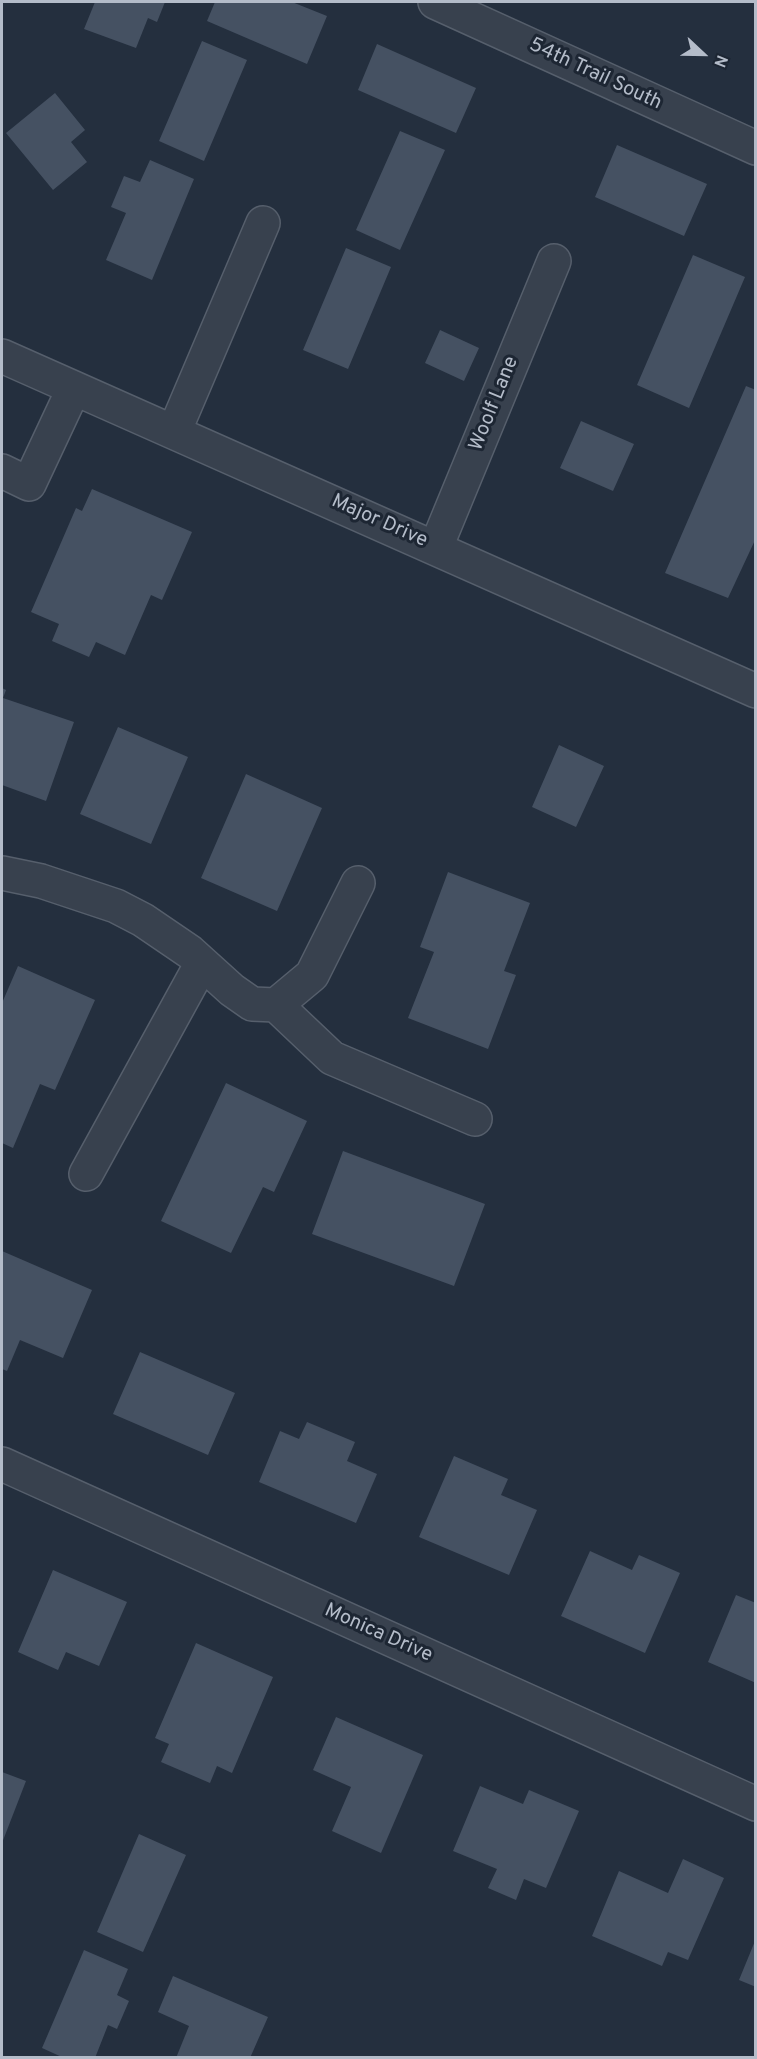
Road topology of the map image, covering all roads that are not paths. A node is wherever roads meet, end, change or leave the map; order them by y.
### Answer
1 (435, 2) edge
2 (756, 148) edge
3 (263, 223) dead end
4 (554, 261) dead end
5 (2, 356) edge
6 (74, 388) junction
7 (174, 432) junction
8 (2, 471) edge
9 (436, 547) junction
10 (754, 687) edge
11 (2, 873) edge
12 (358, 884) dead end
13 (202, 963) junction
14 (276, 1005) junction
15 (475, 1119) dead end
16 (86, 1174) dead end
17 (2, 1464) edge
18 (756, 1803) edge

1 - 2 street, 54th Trail South
3 - 7 street
4 - 9 street, Woolf Lane
5 - 6 street, Major Drive
6 - 7 street, Major Drive
6 - 8 street
7 - 9 street, Major Drive
9 - 10 street, Major Drive
11 - 13 street
12 - 14 street
13 - 14 street
13 - 16 street
14 - 15 street
17 - 18 street, Monica Drive

